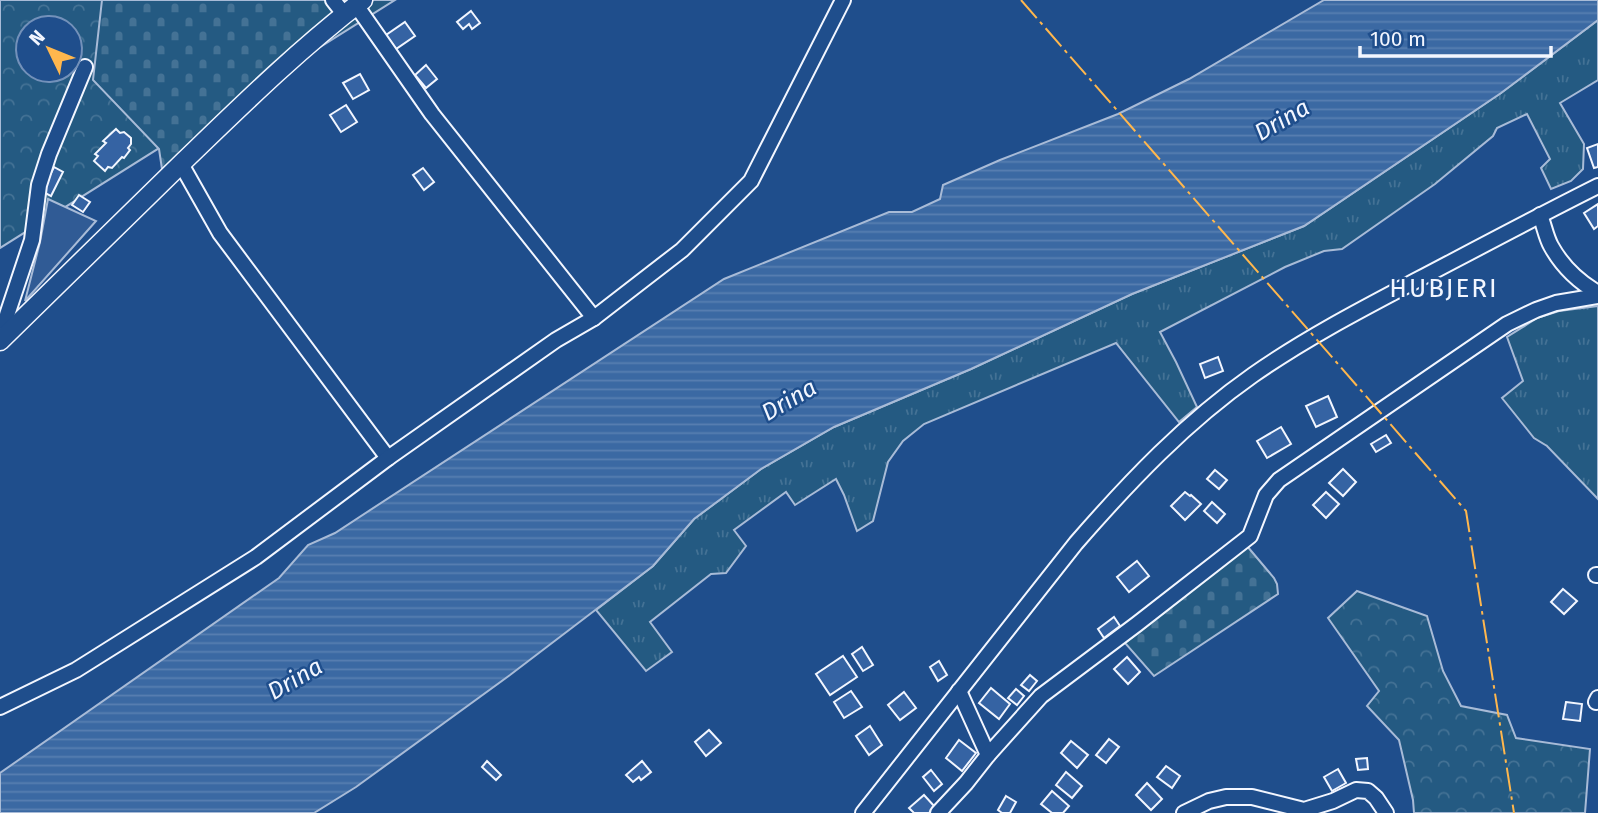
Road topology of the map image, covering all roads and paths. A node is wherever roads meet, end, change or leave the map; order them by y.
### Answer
1 (843, 0) edge
2 (349, 5) edge
3 (85, 67) dead end
4 (181, 164) junction
5 (1598, 186) edge
6 (1540, 215) junction
7 (1598, 295) edge
8 (594, 318) junction
9 (5, 336) edge
10 (388, 458) junction
11 (959, 691) junction
12 (0, 707) edge
13 (988, 755) junction
14 (863, 813) edge
15 (938, 813) edge
16 (1184, 813) edge
17 (1386, 813) edge

1 - 8 street
2 - 4 main road
2 - 8 street
3 - 9 street
4 - 9 main road
4 - 10 street
5 - 6 street
6 - 7 street
6 - 11 street
7 - 13 street
8 - 10 street
10 - 12 street
11 - 13 street
11 - 14 street
13 - 15 street
16 - 17 street

